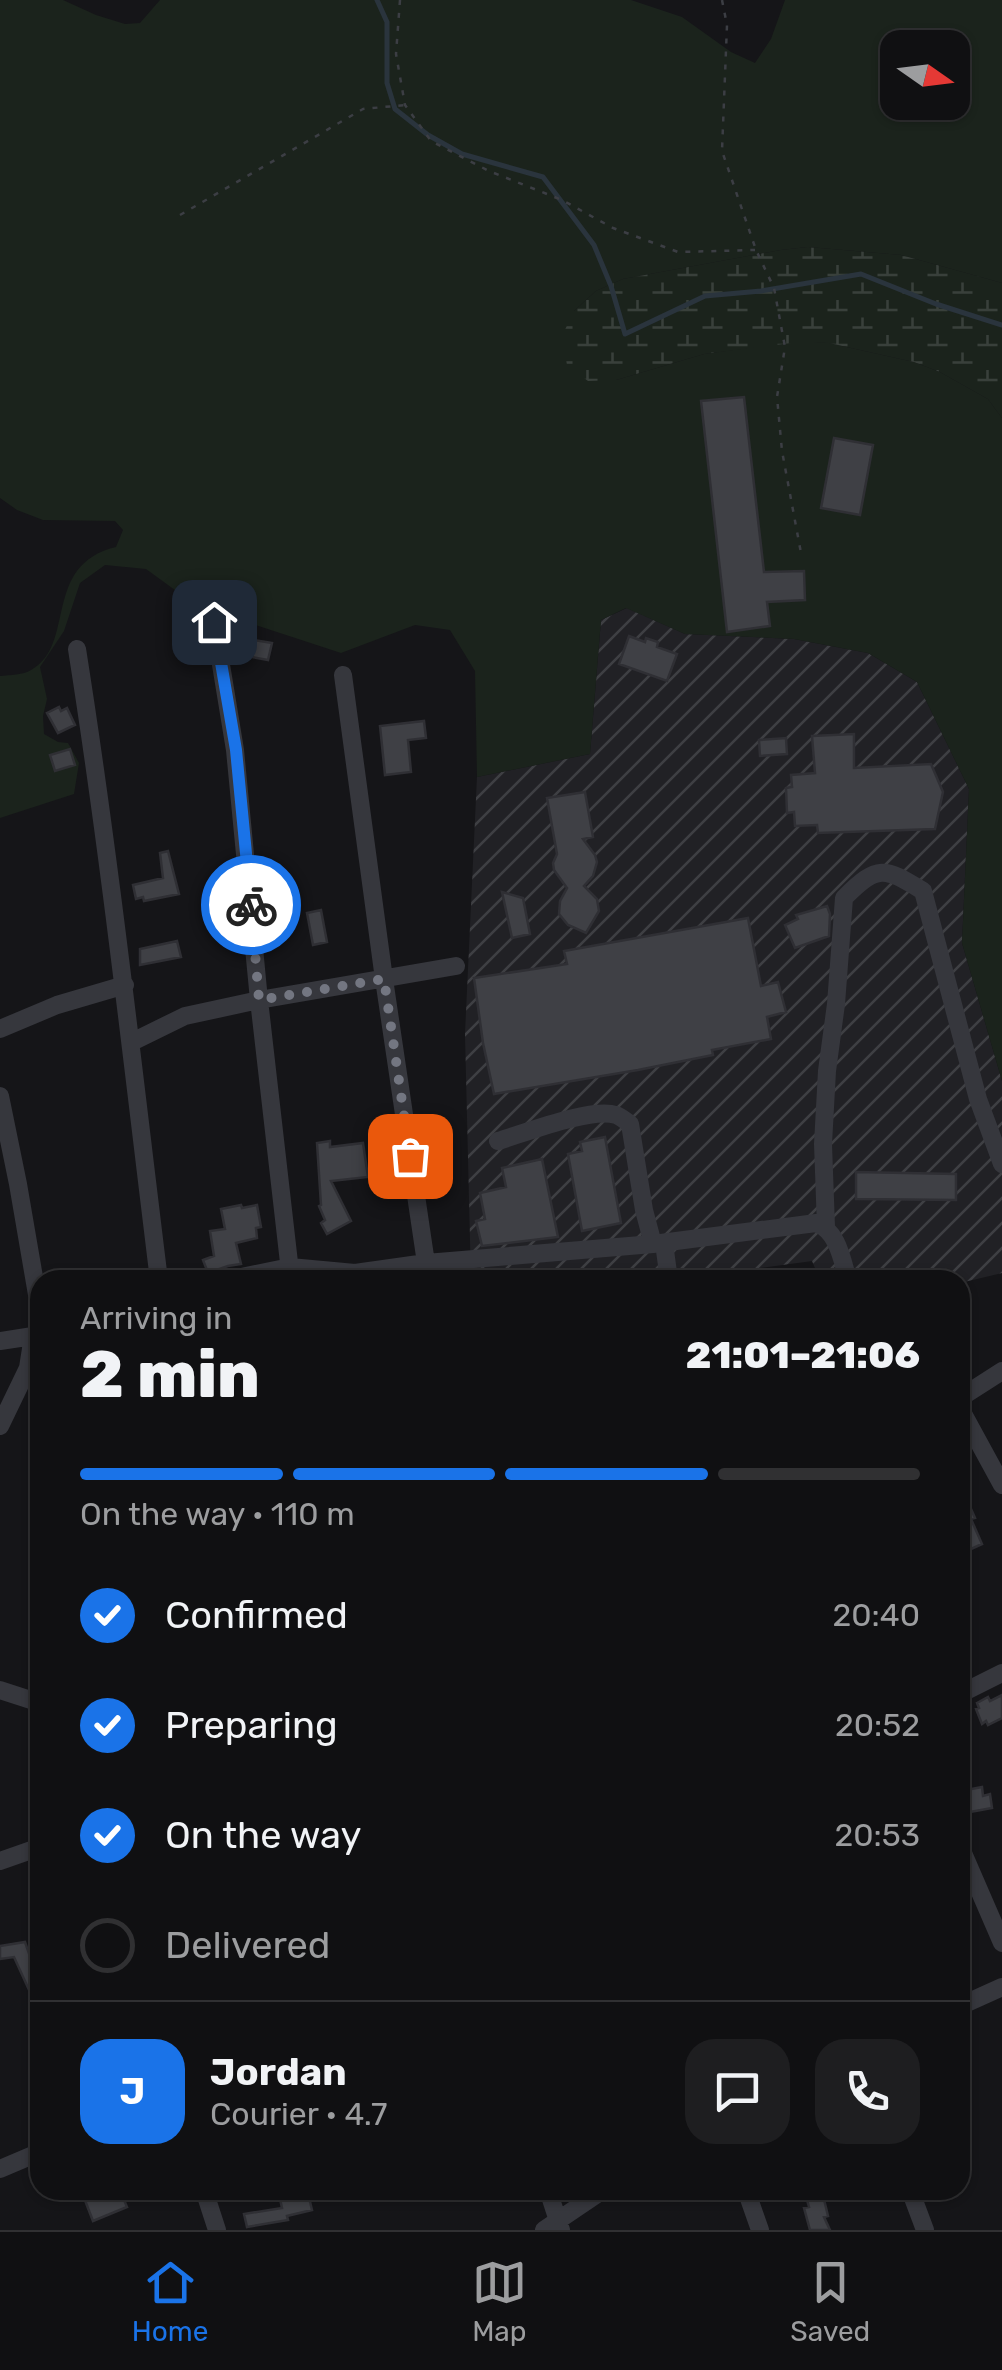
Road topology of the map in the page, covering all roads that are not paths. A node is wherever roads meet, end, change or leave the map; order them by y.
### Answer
1 (214, 622) dead end
2 (77, 648) dead end
3 (344, 674) dead end
4 (456, 966) dead end
5 (384, 979) junction
6 (125, 985) junction
7 (259, 1000) junction
8 (0, 1029) edge
9 (132, 1042) junction
10 (0, 1096) edge
11 (498, 1141) dead end
12 (1002, 1164) edge
13 (826, 1227) junction
14 (659, 1244) junction
15 (426, 1263) junction
16 (33, 1270) edge
17 (158, 1270) edge
18 (290, 1270) edge
19 (376, 1270) edge
20 (666, 1270) edge
21 (845, 1270) edge
22 (30, 1336) edge
23 (0, 1341) edge
24 (30, 1355) edge
25 (1002, 1372) edge
26 (970, 1392) edge
27 (0, 1426) edge
28 (970, 1427) edge
29 (1002, 1486) edge
30 (1002, 1673) edge
31 (970, 1689) edge
32 (0, 1690) edge
33 (30, 1700) edge
34 (30, 1851) edge
35 (0, 1861) edge
36 (970, 1869) edge
37 (1002, 1943) edge
38 (1002, 1987) edge
39 (970, 2001) edge
40 (30, 2156) edge
41 (0, 2168) edge
42 (208, 2200) edge
43 (550, 2200) edge
44 (590, 2200) edge
45 (750, 2200) edge
46 (914, 2200) edge
47 (554, 2227) edge
48 (218, 2230) edge
49 (760, 2230) edge
50 (925, 2230) edge

1 - 7 street
2 - 6 street
3 - 5 street
4 - 5 street
5 - 7 street
5 - 15 street
6 - 8 street
6 - 9 street
7 - 9 street
7 - 18 street
9 - 17 street
10 - 16 street
11 - 14 street
12 - 13 street
13 - 14 street
13 - 21 street
14 - 15 street
14 - 20 street
15 - 19 street
22 - 23 street
24 - 27 street
25 - 26 street
28 - 29 street
30 - 31 street
32 - 33 street
34 - 35 street
36 - 37 street
38 - 39 street
40 - 41 street
42 - 48 street
43 - 47 street
44 - 47 street
45 - 49 street
46 - 50 street

